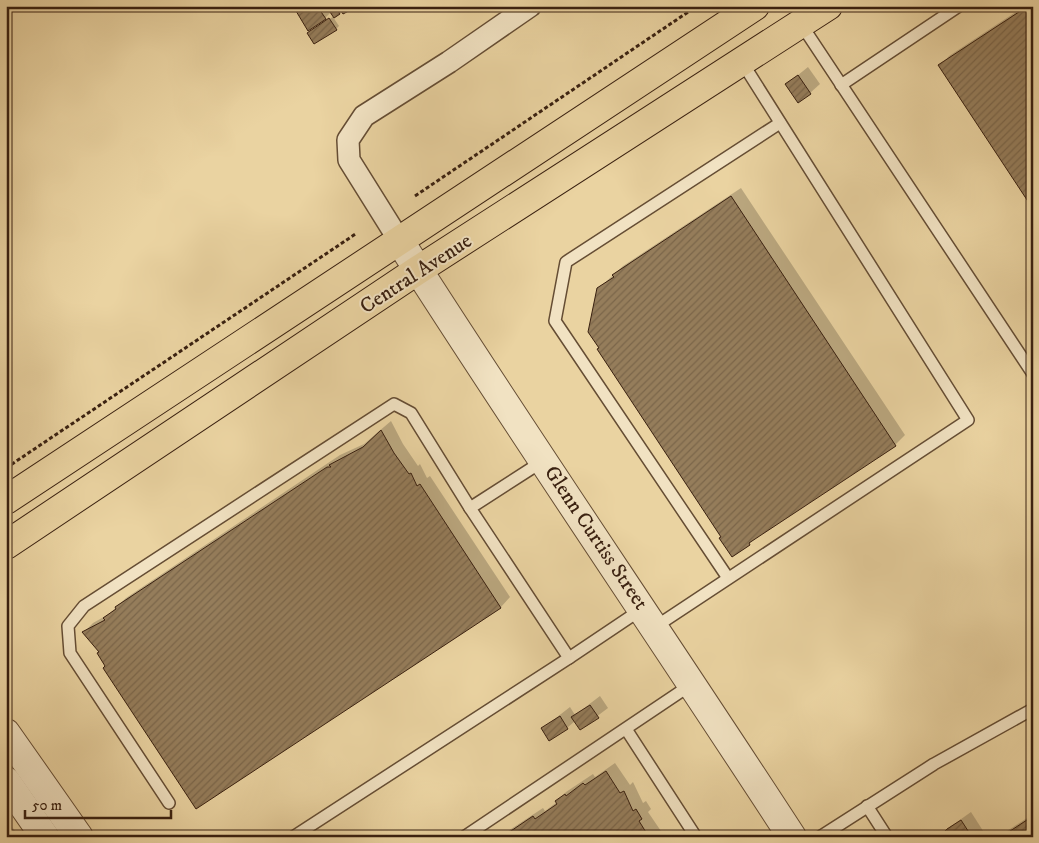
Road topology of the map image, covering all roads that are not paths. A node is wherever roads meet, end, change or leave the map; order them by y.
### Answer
1 (530, 6) edge
2 (755, 6) edge
3 (828, 6) edge
4 (959, 6) edge
5 (795, 15) edge
6 (742, 62) junction
7 (841, 85) junction
8 (780, 123) junction
9 (399, 240) junction
10 (418, 270) junction
11 (1033, 374) edge
12 (189, 380) junction
13 (209, 411) junction
14 (544, 460) junction
15 (6, 500) edge
16 (470, 508) junction
17 (6, 545) edge
18 (728, 578) junction
19 (649, 618) junction
20 (569, 658) junction
21 (692, 684) junction
22 (1033, 709) edge
23 (626, 729) junction
24 (6, 733) edge
25 (6, 781) edge
26 (169, 803) dead end
27 (867, 806) junction
28 (45, 837) edge
29 (78, 837) edge
30 (294, 837) edge
31 (464, 837) edge
32 (696, 837) edge
33 (792, 837) edge
34 (820, 837) edge
35 (887, 837) edge

1 - 9 street
2 - 9 main road, Central Avenue
3 - 5 main road, Central Avenue
4 - 7 lane
5 - 6 main road, Central Avenue
5 - 7 lane
6 - 8 lane
6 - 10 main road, Central Avenue
7 - 11 lane
8 - 18 lane
8 - 18 lane
9 - 10 street, Glenn Curtiss Street
9 - 12 main road, Central Avenue
10 - 13 main road, Central Avenue
10 - 14 street, Glenn Curtiss Street
12 - 13 main road
12 - 15 main road, Central Avenue
13 - 17 main road, Central Avenue
14 - 16 lane
14 - 19 street, Glenn Curtiss Street
16 - 20 lane
16 - 26 lane
18 - 19 lane
19 - 20 lane
19 - 21 street, Glenn Curtiss Street
20 - 30 lane
21 - 23 lane
21 - 33 street, Glenn Curtiss Street
22 - 27 lane
23 - 31 lane
23 - 32 lane
24 - 29 street
25 - 28 street
27 - 34 lane
27 - 35 lane

